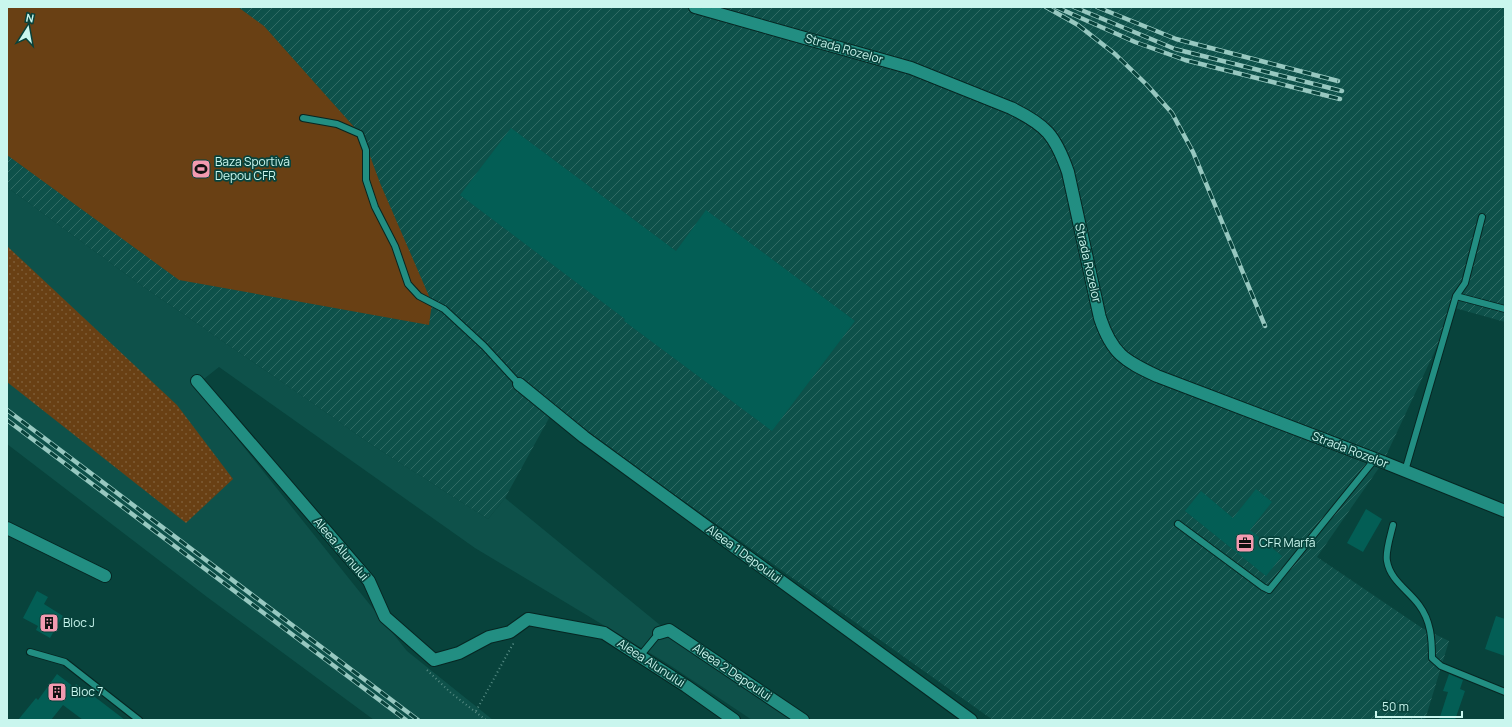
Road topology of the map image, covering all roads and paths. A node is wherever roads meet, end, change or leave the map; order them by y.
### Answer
1 (695, 7) edge
2 (303, 118) dead end
3 (1482, 217) dead end
4 (1456, 296) junction
5 (1505, 310) edge
6 (197, 381) dead end
7 (519, 384) joint
8 (1375, 459) junction
9 (1405, 471) junction
10 (1505, 511) edge
11 (1178, 524) dead end
12 (1393, 525) dead end
13 (7, 528) edge
14 (105, 576) dead end
15 (510, 632) junction
16 (659, 633) joint
17 (30, 652) dead end
18 (640, 656) junction
19 (424, 667) dead end
20 (1505, 692) edge
21 (476, 712) junction
22 (139, 720) edge
23 (486, 720) edge
24 (734, 720) edge
25 (803, 720) edge
26 (971, 720) edge

1 - 8 street, Strada Rozelor
2 - 7 lane
3 - 4 lane
4 - 5 lane
4 - 9 lane
6 - 15 street, Aleea Alunului
7 - 26 street, Aleea 1 Depoului
8 - 9 street, Strada Rozelor
8 - 11 lane
9 - 10 street, Strada Rozelor
12 - 20 lane
13 - 14 street
15 - 18 street, Aleea Alunului
15 - 21 path
16 - 18 lane
16 - 25 street, Aleea 2 Depoului
17 - 22 lane
18 - 24 street, Aleea Alunului
19 - 21 path
21 - 23 path

